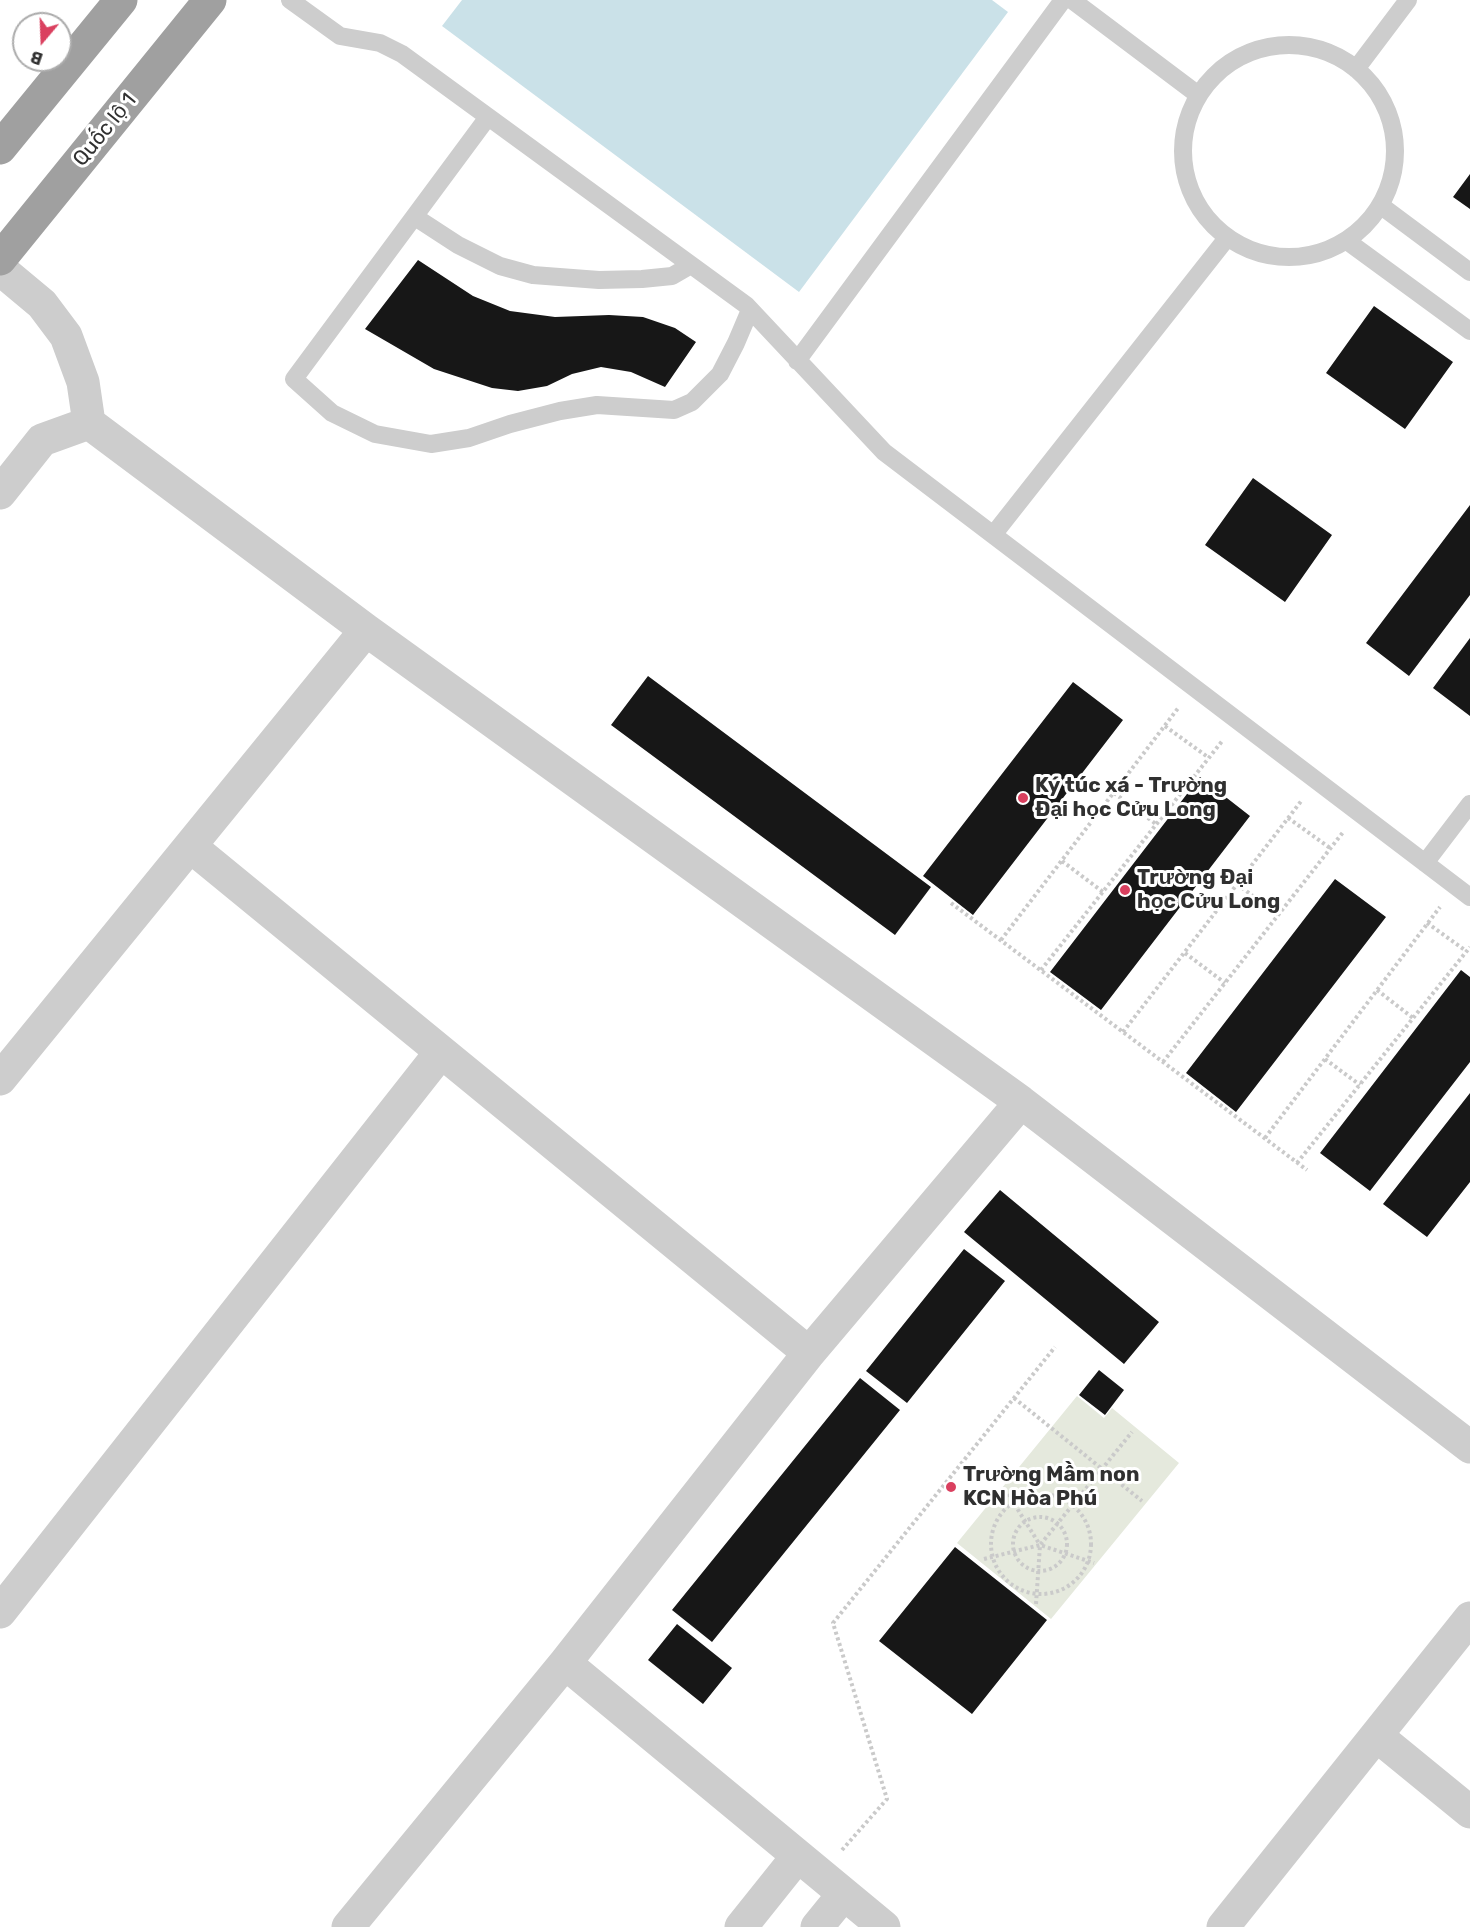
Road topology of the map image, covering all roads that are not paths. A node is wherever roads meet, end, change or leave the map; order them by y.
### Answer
1 (121, 0) edge
2 (210, 0) edge
3 (290, 0) edge
4 (1063, 0) edge
5 (1072, 0) edge
6 (1408, 0) edge
7 (1356, 69) junction
8 (1197, 94) junction
9 (488, 117) junction
10 (0, 148) edge
11 (1380, 205) junction
12 (415, 217) junction
13 (1227, 237) junction
14 (1347, 241) junction
15 (0, 259) edge
16 (690, 265) junction
17 (0, 269) edge
18 (1470, 272) edge
19 (750, 309) junction
20 (1470, 331) edge
21 (797, 361) junction
22 (89, 423) junction
23 (0, 493) edge
24 (993, 535) junction
25 (366, 630) junction
26 (1470, 804) edge
27 (190, 846) junction
28 (1425, 863) junction
29 (1463, 892) edge
30 (441, 1052) junction
31 (0, 1079) edge
32 (1021, 1102) junction
33 (809, 1353) junction
34 (1470, 1447) edge
35 (0, 1612) edge
36 (1470, 1618) edge
37 (565, 1663) junction
38 (1377, 1736) junction
39 (1470, 1812) edge
40 (820, 1875) junction
41 (348, 1927) edge
42 (741, 1927) edge
43 (817, 1927) edge
44 (884, 1927) edge
45 (1223, 1927) edge

1 - 10 highway
2 - 15 highway, Quốc lộ 1
3 - 9 lane
4 - 21 lane
5 - 8 lane
6 - 7 lane
7 - 8 lane
7 - 11 lane
8 - 13 lane
9 - 12 lane
9 - 16 lane
11 - 14 lane
11 - 18 lane
12 - 16 lane
12 - 19 lane
13 - 14 lane
13 - 24 lane
14 - 20 lane
16 - 19 lane
17 - 22 street
19 - 21 lane
21 - 24 lane
22 - 23 street
22 - 25 street
24 - 28 lane
25 - 27 street
25 - 32 street
26 - 28 lane
27 - 30 street
27 - 31 street
28 - 29 lane
30 - 33 street
30 - 35 street
32 - 33 street
32 - 34 street
33 - 37 street
36 - 38 street
37 - 40 street
37 - 41 street
38 - 39 street
38 - 45 street
40 - 42 street
40 - 43 street
40 - 44 street

